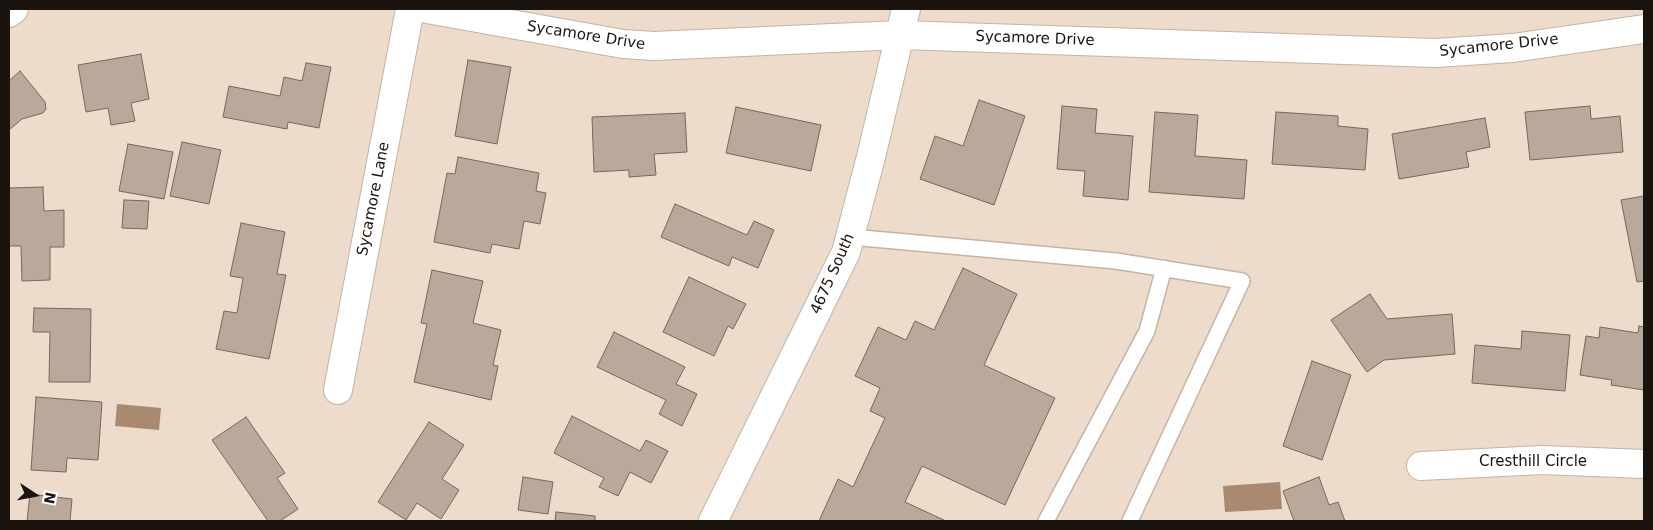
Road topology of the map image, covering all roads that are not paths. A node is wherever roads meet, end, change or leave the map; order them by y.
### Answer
1 (14, 9) edge
2 (410, 9) edge
3 (427, 9) edge
4 (906, 9) edge
5 (9, 13) edge
6 (1644, 29) edge
7 (900, 35) junction
8 (851, 237) junction
9 (1164, 268) junction
10 (338, 390) dead end
11 (1644, 464) edge
12 (1421, 466) dead end
13 (713, 521) edge
14 (1046, 521) edge
15 (1130, 521) edge

1 - 5 street
2 - 10 street, Sycamore Lane
3 - 7 street, Sycamore Drive
4 - 7 street, 4675 South
6 - 7 street, Sycamore Drive
7 - 8 street, 4675 South
8 - 9 lane
8 - 13 street, 4675 South
9 - 14 lane
9 - 15 lane
11 - 12 street, Cresthill Circle

